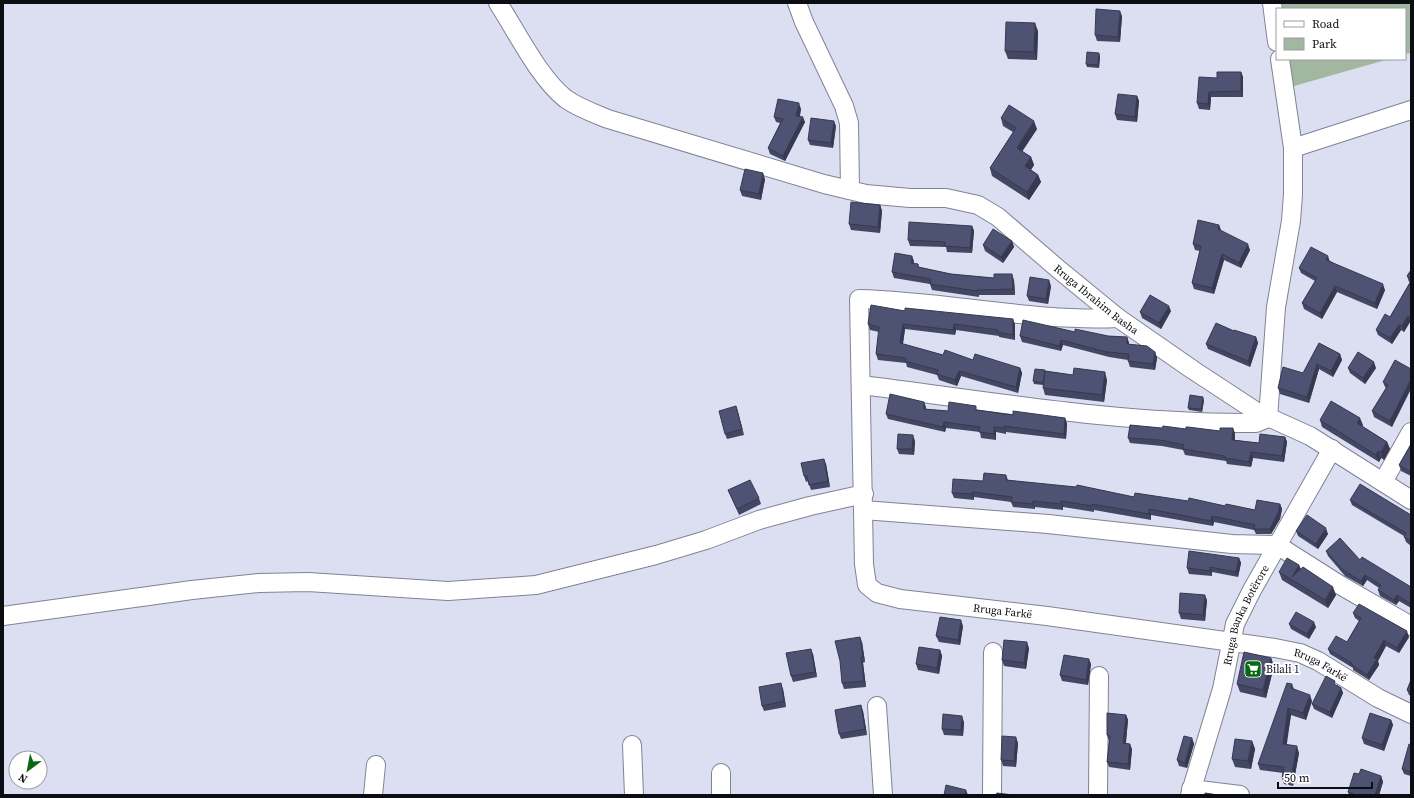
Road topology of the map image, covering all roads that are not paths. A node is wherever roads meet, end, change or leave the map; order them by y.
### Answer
1 (498, 3) edge
2 (797, 3) edge
3 (1272, 3) edge
4 (1276, 34) edge
5 (1280, 60) edge
6 (1411, 110) edge
7 (1293, 148) junction
8 (850, 190) junction
9 (1118, 318) junction
10 (862, 385) junction
11 (1268, 418) junction
12 (1411, 432) edge
13 (1332, 449) junction
14 (1383, 482) junction
15 (1411, 500) edge
16 (864, 502) junction
17 (1277, 545) junction
18 (3, 616) edge
19 (1411, 626) edge
20 (1230, 642) junction
21 (993, 652) dead end
22 (1099, 676) dead end
23 (877, 706) dead end
24 (1411, 714) edge
25 (632, 745) dead end
26 (376, 765) dead end
27 (721, 773) dead end
28 (1190, 792) edge
29 (373, 795) edge
30 (634, 795) edge
31 (721, 795) edge
32 (882, 795) edge
33 (992, 795) edge
34 (1098, 795) edge
35 (1240, 795) edge

1 - 8 street, Rruga Ibrahim Basha
2 - 8 street
3 - 4 street
5 - 7 street
6 - 7 street
7 - 11 street
8 - 9 street, Rruga Ibrahim Basha
9 - 10 street, Rruga Farkë
9 - 11 street, Rruga Ibrahim Basha
10 - 11 street
10 - 16 street, Rruga Farkë
11 - 13 street, Rruga Ibrahim Basha
12 - 14 street
13 - 14 street, Rruga Ibrahim Basha
13 - 17 street, Rruga Banka Botërore
14 - 15 street, Rruga Ibrahim Basha
16 - 17 street
16 - 18 street
16 - 20 street, Rruga Farkë
17 - 19 street
17 - 20 street, Rruga Banka Botërore
20 - 24 street, Rruga Farkë
20 - 28 street, Rruga Banka Botërore
21 - 33 street
22 - 34 street
23 - 32 street
25 - 30 street
26 - 29 street
27 - 31 street
28 - 35 street

